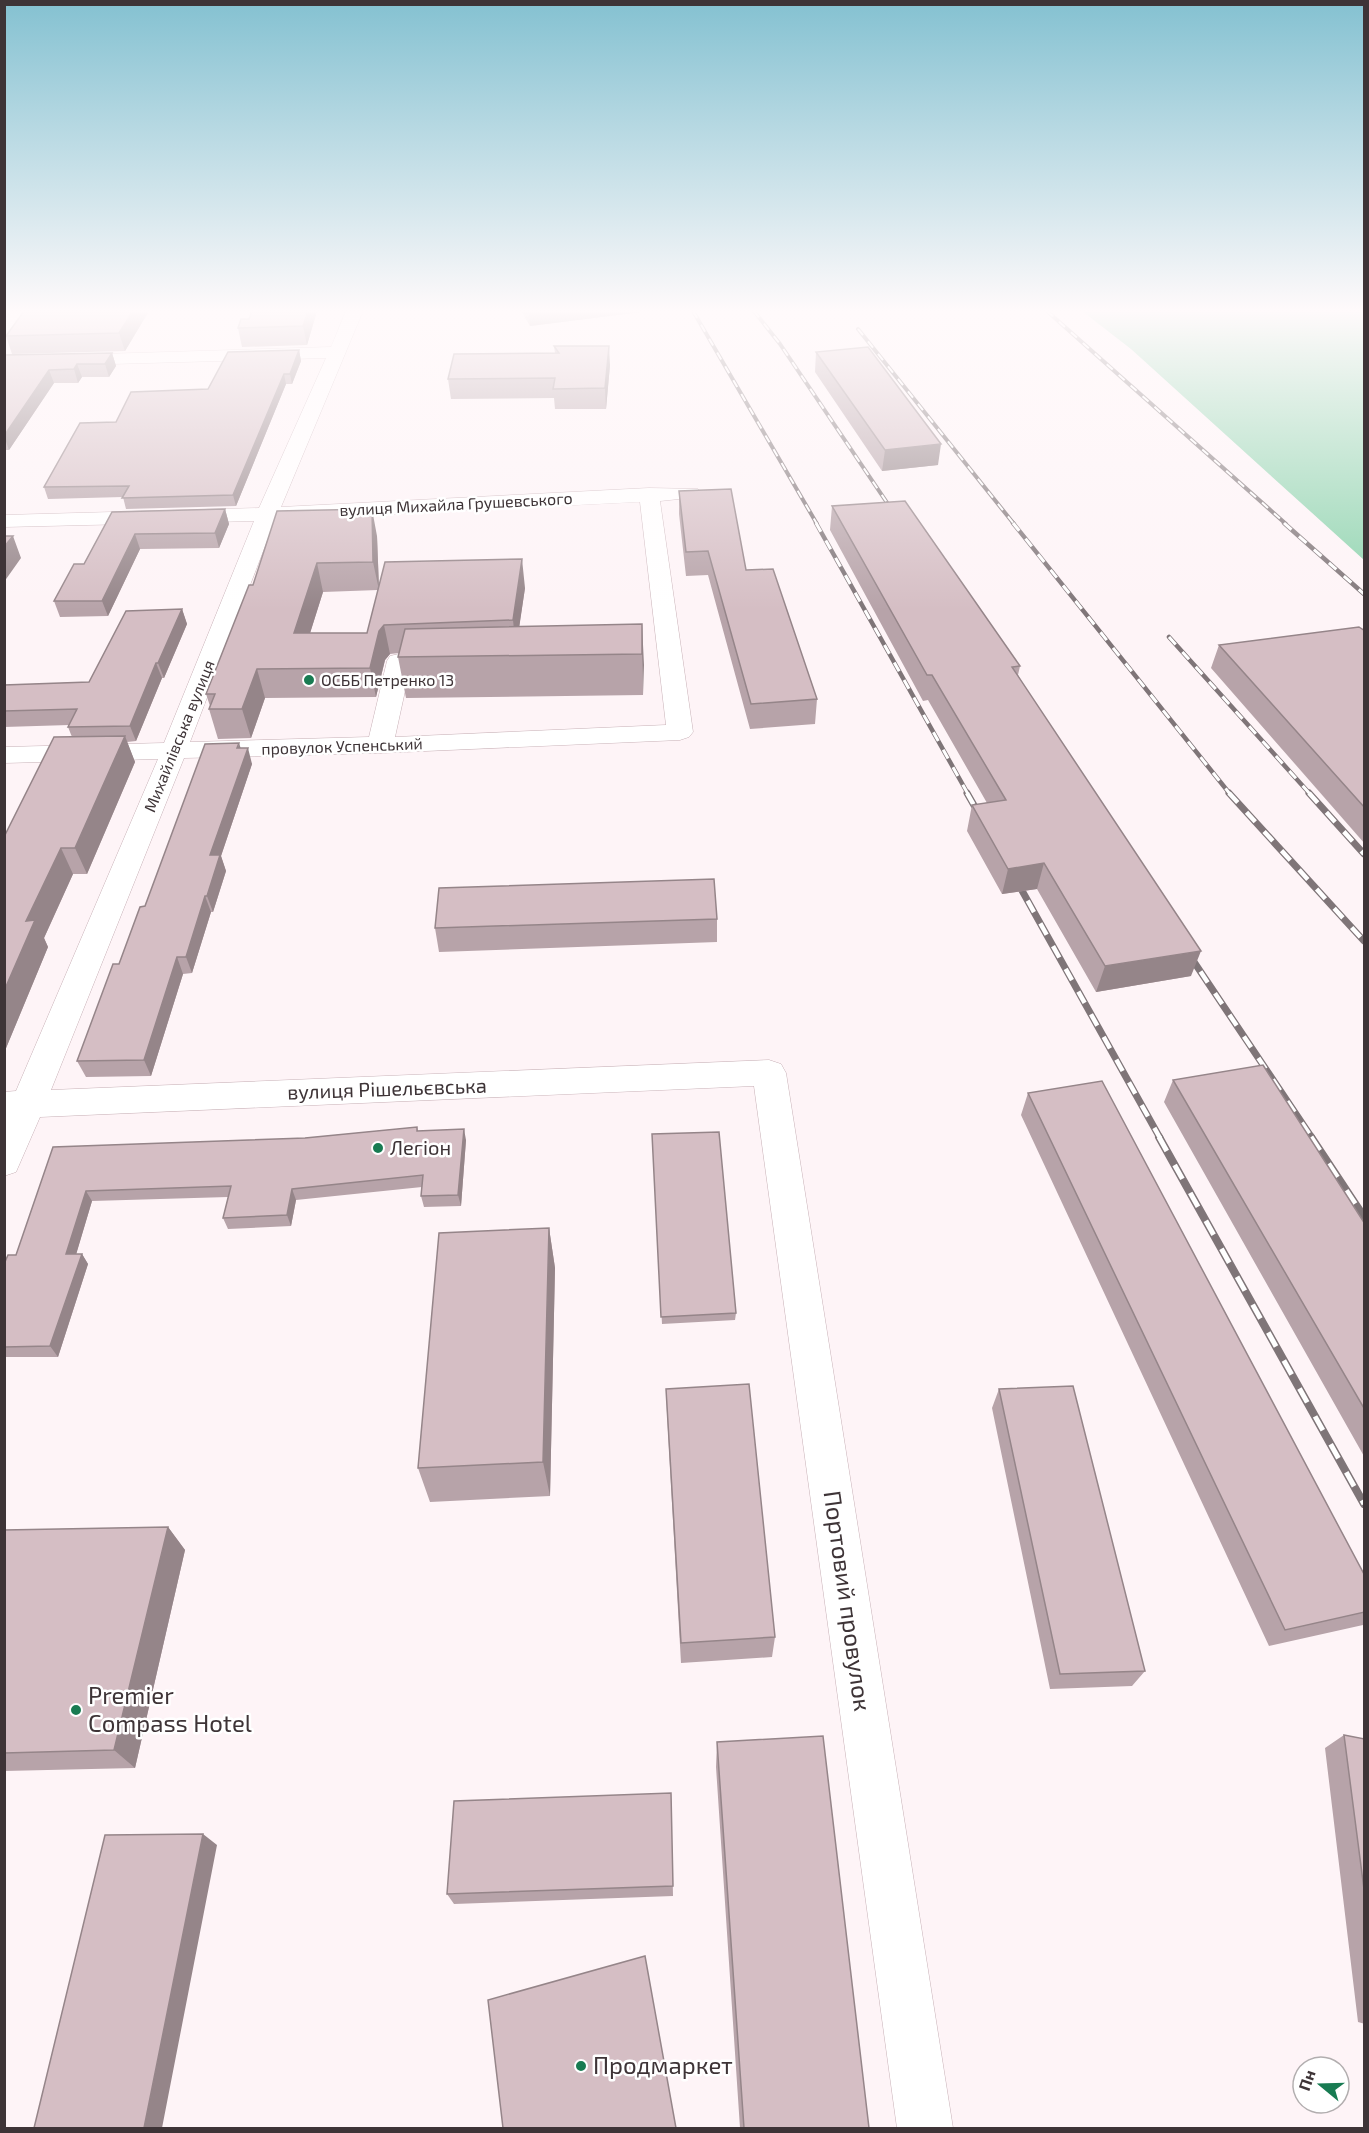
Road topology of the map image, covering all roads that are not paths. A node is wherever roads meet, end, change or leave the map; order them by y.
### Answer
1 (312, 411) edge
2 (691, 493) edge
3 (649, 494) junction
4 (267, 514) junction
5 (4, 521) edge
6 (469, 659) edge
7 (380, 745) junction
8 (174, 751) junction
9 (4, 755) edge
10 (769, 1073) joint
11 (16, 1105) edge
12 (4, 1162) edge
13 (925, 2128) edge

1 - 4 street, Михайлівська вулиця
2 - 3 street, вулиця Михайла Грушевського
3 - 4 street, вулиця Михайла Грушевського
3 - 7 street, провулок Успенський
4 - 5 street, вулиця Михайла Грушевського
4 - 8 street, Михайлівська вулиця
6 - 7 street
7 - 8 street, провулок Успенський
8 - 9 street, провулок Успенський
8 - 11 street, Михайлівська вулиця
10 - 11 street, вулиця Рішельєвська
10 - 13 street, Портовий провулок
11 - 12 street, Михайлівська вулиця

